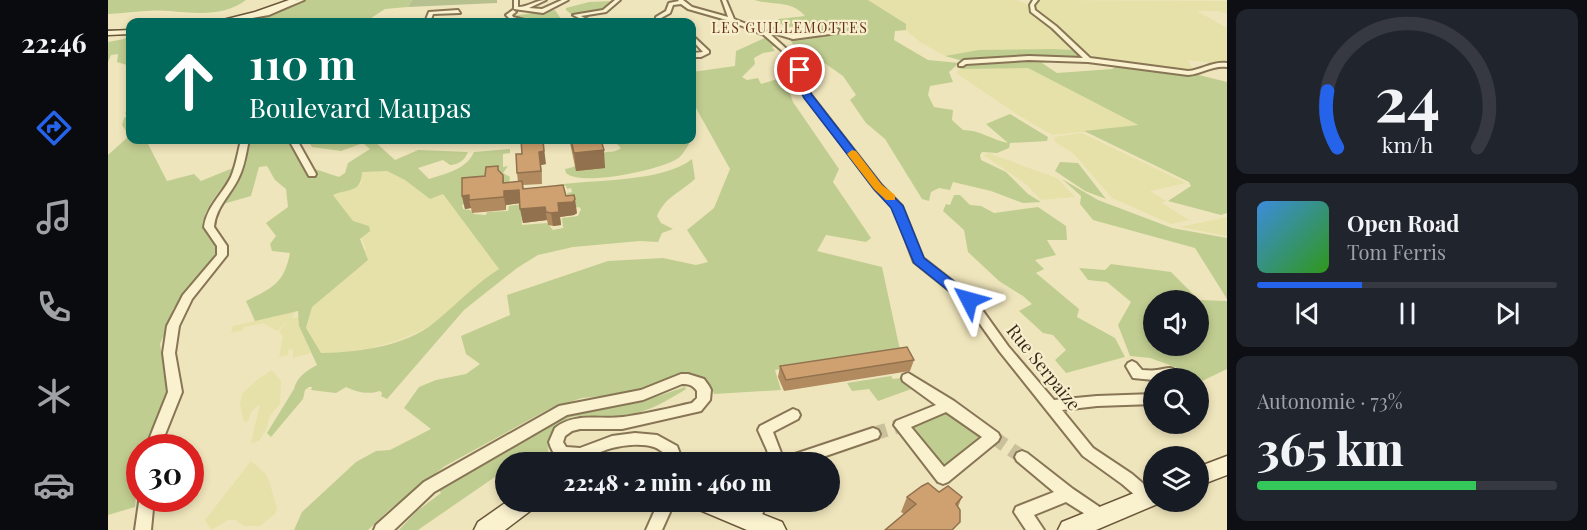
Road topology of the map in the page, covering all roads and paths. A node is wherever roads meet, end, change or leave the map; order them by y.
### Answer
1 (294, 0) edge
2 (302, 0) edge
3 (510, 0) edge
4 (516, 0) edge
5 (544, 0) edge
6 (566, 0) edge
7 (618, 0) edge
8 (724, 0) edge
9 (1036, 0) edge
10 (681, 1) edge
11 (521, 9) junction
12 (458, 12) dead end
13 (513, 12) junction
14 (241, 18) edge
15 (245, 18) edge
16 (429, 18) edge
17 (512, 18) edge
18 (582, 18) edge
19 (658, 18) edge
20 (732, 20) junction
21 (831, 26) dead end
22 (126, 32) edge
23 (108, 33) edge
24 (766, 34) junction
25 (696, 41) edge
26 (696, 55) edge
27 (1089, 60) junction
28 (1227, 65) edge
29 (960, 66) dead end
30 (244, 144) edge
31 (295, 144) edge
32 (312, 174) dead end
33 (1132, 366) dead end
34 (1143, 375) edge
35 (908, 378) dead end
36 (1143, 399) edge
37 (949, 405) junction
38 (1051, 406) junction
39 (793, 415) dead end
40 (158, 434) edge
41 (873, 435) tunnel mouth
42 (561, 452) edge
43 (584, 452) edge
44 (673, 452) edge
45 (774, 452) edge
46 (820, 452) edge
47 (1022, 457) tunnel mouth
48 (1143, 490) edge
49 (1068, 494) junction
50 (1143, 500) edge
51 (145, 512) edge
52 (511, 512) edge
53 (662, 512) edge
54 (757, 512) edge
55 (1101, 518) junction
56 (143, 530) edge
57 (382, 530) edge
58 (486, 530) edge
59 (654, 530) edge
60 (774, 530) edge
61 (1035, 530) edge
62 (1070, 530) edge

1 - 14 street
2 - 15 street
3 - 13 street
4 - 11 street
5 - 11 street
6 - 11 street
7 - 18 street
8 - 20 street
9 - 27 street
10 - 19 street
10 - 20 street
11 - 13 street
12 - 16 street
13 - 17 street
20 - 24 street
21 - 24 street
22 - 23 street
24 - 38 street, Rue Serpaize
25 - 26 street
27 - 28 street
27 - 29 street
30 - 40 street
31 - 32 street
33 - 34 street
35 - 37 street
36 - 38 street
37 - 37 street
38 - 48 street, Rue Serpaize
39 - 45 street
41 - 46 street
42 - 57 street
43 - 44 street
47 - 49 street
49 - 55 street
49 - 61 street
50 - 55 street
51 - 56 street
52 - 58 street
53 - 59 street
54 - 60 street
55 - 62 street

